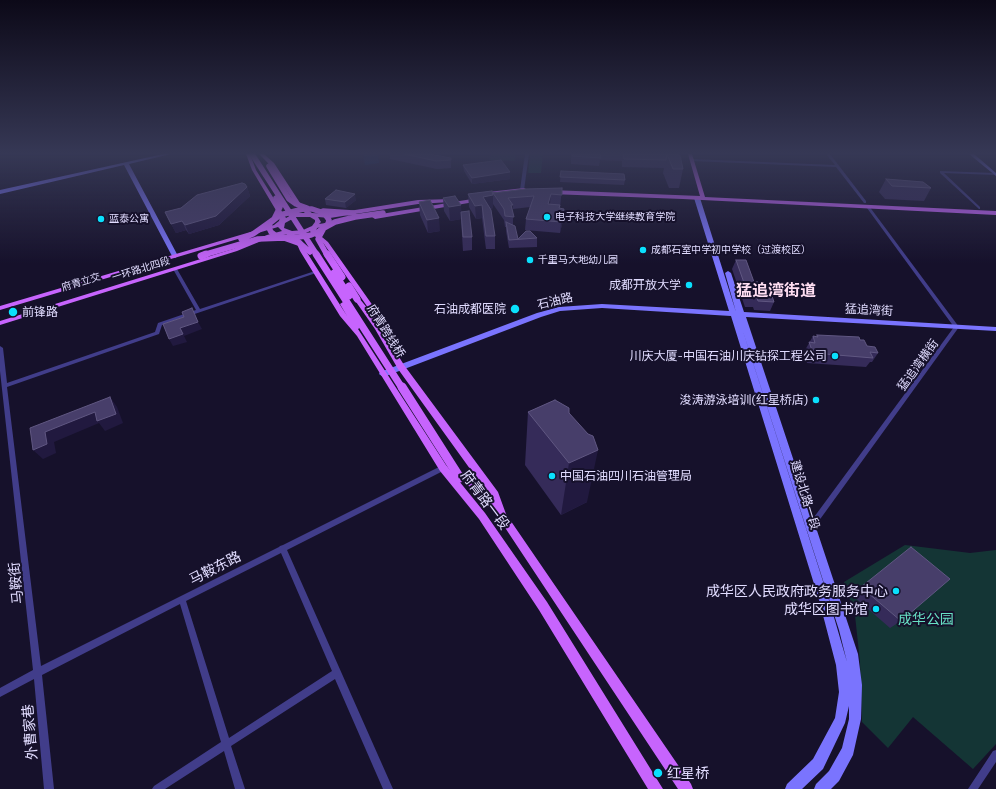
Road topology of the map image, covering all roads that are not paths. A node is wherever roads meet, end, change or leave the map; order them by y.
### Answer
1 (140, 191) edge
2 (267, 191) edge
3 (271, 191) edge
4 (275, 191) edge
5 (285, 191) edge
6 (289, 191) edge
7 (527, 191) joint
8 (545, 191) edge
9 (698, 191) edge
10 (699, 191) edge
11 (855, 191) edge
12 (961, 191) edge
13 (486, 194) edge
14 (478, 195) edge
15 (700, 196) junction
16 (448, 200) junction
17 (455, 204) junction
18 (866, 205) junction
19 (979, 208) junction
20 (996, 209) edge
21 (319, 210) junction
22 (382, 212) junction
23 (996, 213) edge
24 (311, 215) junction
25 (274, 219) junction
26 (282, 222) junction
27 (314, 227) junction
28 (324, 228) junction
29 (285, 235) junction
30 (200, 254) junction
31 (175, 256) junction
32 (175, 269) junction
33 (317, 272) junction
34 (0, 308) edge
35 (199, 311) junction
36 (0, 313) edge
37 (738, 314) junction
38 (0, 317) edge
39 (0, 323) edge
40 (957, 327) junction
41 (996, 329) edge
42 (379, 331) junction
43 (360, 335) junction
44 (0, 348) edge
45 (401, 367) junction
46 (384, 374) junction
47 (6, 385) junction
48 (443, 468) junction
49 (462, 477) junction
50 (482, 516) junction
51 (502, 516) junction
52 (806, 528) junction
53 (282, 548) junction
54 (182, 599) junction
55 (38, 672) junction
56 (337, 674) junction
57 (0, 693) edge
58 (226, 744) junction
59 (996, 754) edge
60 (49, 789) edge
61 (157, 789) edge
62 (240, 789) edge
63 (388, 789) edge
64 (656, 789) edge
65 (686, 789) edge
66 (792, 789) edge
67 (822, 789) edge
68 (973, 789) edge

1 - 31 street
2 - 26 main road
3 - 25 main road, 府青立交, bridge
4 - 49 main road, 府青跨线桥, bridge
5 - 21 main road, bridge
6 - 24 main road
7 - 13 main road
7 - 17 main road
8 - 15 main road
9 - 15 main road
10 - 15 main road
11 - 18 street
12 - 19 street
14 - 16 main road
15 - 18 main road
15 - 37 street, 建设北路一段
16 - 22 main road
16 - 24 main road, 一环路北四段
17 - 22 main road, 府青立交
17 - 27 main road
18 - 19 main road
18 - 23 main road
18 - 40 street
19 - 20 main road
21 - 22 main road, bridge
21 - 25 main road, 府青立交, bridge
21 - 28 main road, bridge
22 - 28 main road, 府青立交, bridge
24 - 26 main road, 一环路北四段
24 - 27 main road
25 - 29 main road, 府青立交, bridge
25 - 30 main road, 府青立交, bridge
26 - 29 main road
26 - 31 main road, 一环路北四段
27 - 29 main road
27 - 42 main road, 府青路一段
28 - 29 main road, 府青立交, bridge
28 - 42 main road, 府青路一段, bridge
29 - 30 main road, 府青立交, bridge
29 - 32 main road, 一环路北四段
29 - 33 main road, 府青路一段
29 - 43 main road, 府青立交, bridge
30 - 36 main road, 府青立交
30 - 38 main road, 府青立交
31 - 34 main road, 一环路北四段
32 - 35 street
32 - 39 main road, 一环路北四段
33 - 35 street
33 - 43 main road, 府青路一段
35 - 47 street
37 - 40 street, 猛追湾街
37 - 45 street, 石油路
37 - 52 street, 建设北路一段
40 - 41 street, 猛追湾街
40 - 52 street, 猛追湾横街
42 - 45 main road, 府青路一段
43 - 46 main road, 府青路一段
44 - 47 street, 马鞍街
45 - 46 street, 石油路
45 - 51 main road, 府青路一段
46 - 48 main road, 府青路一段
47 - 55 street, 马鞍街
48 - 50 main road, 府青路一段
48 - 53 street, 马鞍东路
49 - 50 main road, 府青跨线桥
49 - 51 main road, 府青跨线桥
50 - 64 main road, 府青路一段
51 - 65 main road, 府青路一段
52 - 66 street, 建设北路一段
52 - 67 street, 建设北路一段
53 - 54 street, 马鞍东路
53 - 56 street
54 - 55 street, 马鞍东路
54 - 58 street
55 - 57 street, 马鞍东路
55 - 60 street, 外曹家巷
56 - 58 street
56 - 63 street
58 - 61 street
58 - 62 street
59 - 68 street

